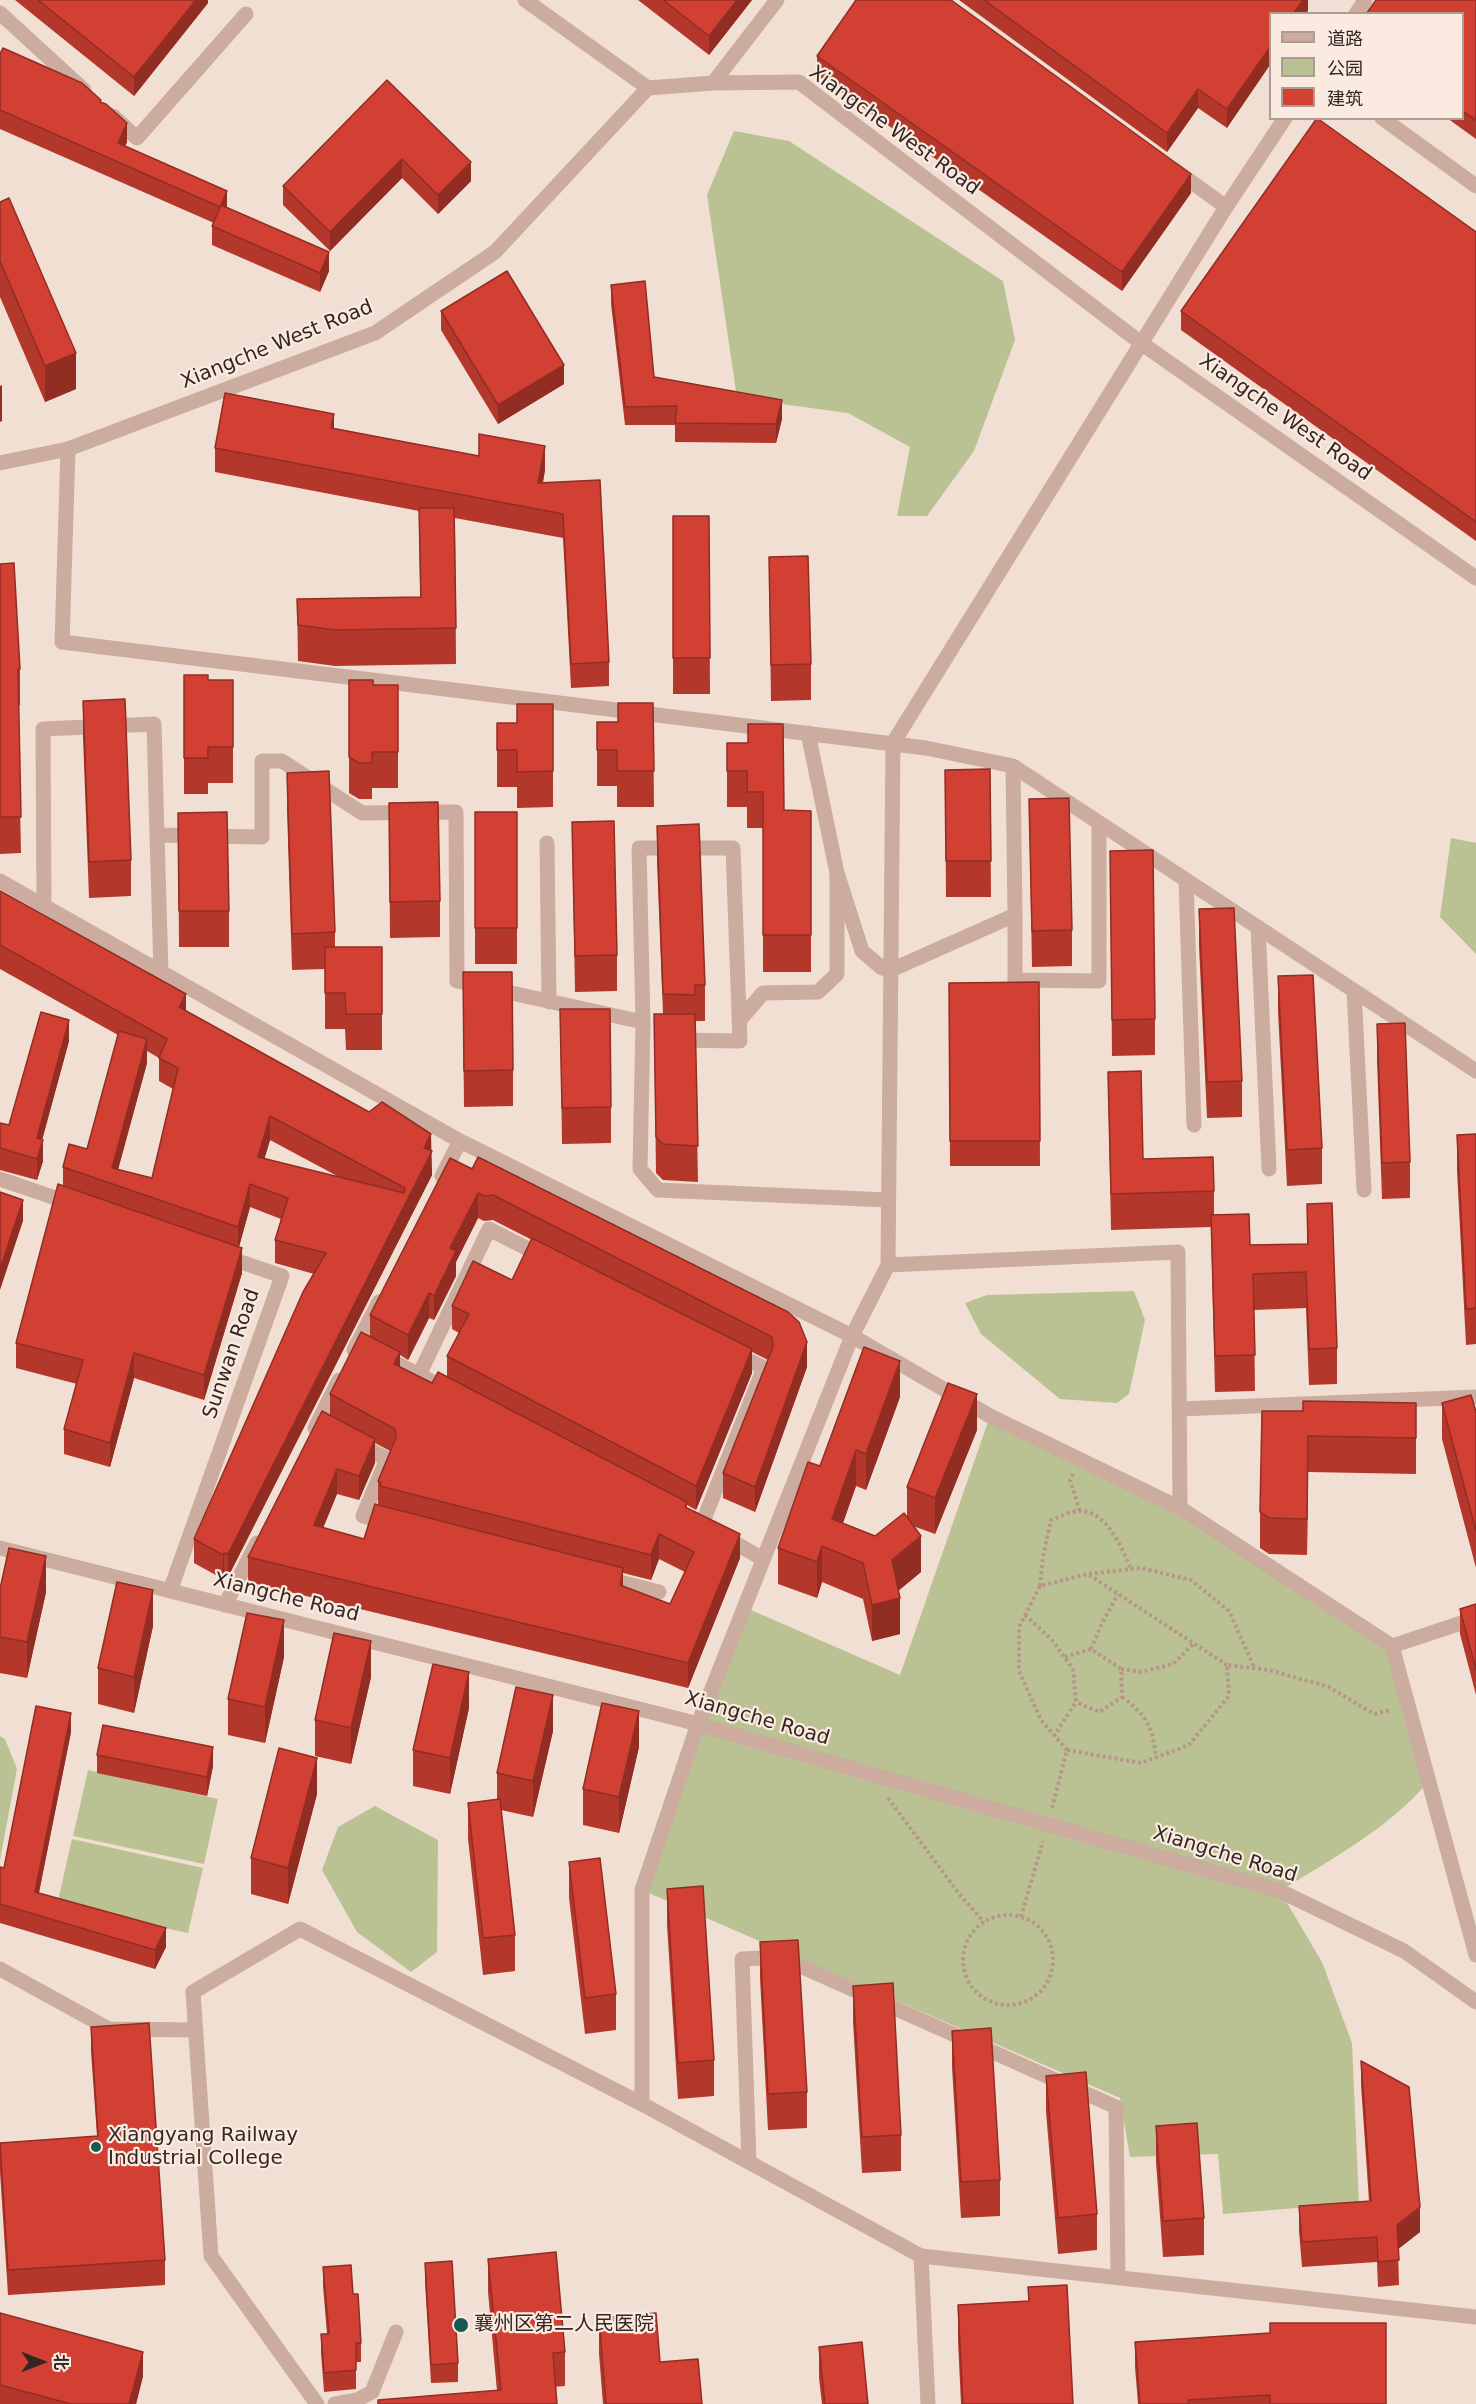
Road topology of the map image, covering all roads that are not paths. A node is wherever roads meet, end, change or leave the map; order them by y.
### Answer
1 (525, 0) edge
2 (777, 0) edge
3 (0, 13) edge
4 (246, 14) dead end
5 (713, 83) junction
6 (648, 88) junction
7 (1284, 120) edge
8 (1385, 120) edge
9 (1160, 158) edge
10 (1476, 186) edge
11 (1226, 207) junction
12 (1141, 342) junction
13 (68, 449) junction
14 (0, 463) edge
15 (1476, 578) edge
16 (808, 733) junction
17 (893, 743) junction
18 (1013, 766) junction
19 (1099, 823) junction
20 (157, 835) junction
21 (547, 843) dead end
22 (837, 873) junction
23 (1186, 880) junction
24 (0, 881) edge
25 (44, 906) junction
26 (1014, 915) junction
27 (1258, 927) junction
28 (891, 970) junction
29 (161, 972) junction
30 (1354, 990) junction
31 (549, 1002) junction
32 (739, 1021) junction
33 (643, 1023) junction
34 (653, 1040) junction
35 (1476, 1071) edge
36 (1194, 1125) dead end
37 (460, 1141) junction
38 (1269, 1169) dead end
39 (0, 1179) edge
40 (1364, 1190) dead end
41 (435, 1192) edge
42 (888, 1200) junction
43 (90, 1210) edge
44 (214, 1253) edge
45 (553, 1261) edge
46 (888, 1265) junction
47 (383, 1293) edge
48 (852, 1336) junction
49 (357, 1344) junction
50 (722, 1347) edge
51 (419, 1375) junction
52 (461, 1397) edge
53 (1476, 1397) edge
54 (1180, 1409) junction
55 (345, 1437) edge
56 (308, 1443) edge
57 (1180, 1508) junction
58 (409, 1527) edge
59 (261, 1534) edge
60 (0, 1548) edge
61 (763, 1559) junction
62 (591, 1575) edge
63 (170, 1591) junction
64 (659, 1592) dead end
65 (225, 1605) junction
66 (1476, 1618) edge
67 (1392, 1646) junction
68 (698, 1724) junction
69 (1476, 1955) edge
70 (0, 1969) edge
71 (1476, 2002) edge
72 (196, 2030) junction
73 (642, 2104) junction
74 (749, 2162) junction
75 (921, 2256) junction
76 (1118, 2278) junction
77 (1476, 2317) edge
78 (396, 2332) dead end
79 (317, 2404) edge
80 (335, 2404) edge
81 (928, 2404) edge

1 - 6 street
2 - 5 street
3 - 4 street
5 - 6 street, Xiangche West Road
5 - 12 street, Xiangche West Road
6 - 13 street, Xiangche West Road
7 - 11 street
8 - 10 street
9 - 11 street
11 - 12 street
12 - 15 street, Xiangche West Road
12 - 17 street
13 - 14 street, Xiangche West Road
13 - 16 street
16 - 17 street
16 - 22 street
17 - 18 street
17 - 28 street
18 - 19 street
18 - 26 street
19 - 23 street
19 - 26 street
20 - 25 street
20 - 29 street
20 - 31 street
21 - 31 street
22 - 28 street
22 - 32 street
23 - 27 street
23 - 36 street
24 - 25 street
25 - 29 street
26 - 28 street
27 - 30 street
27 - 38 street
28 - 42 street
29 - 37 street
30 - 35 street
30 - 40 street
31 - 33 street
32 - 33 street
32 - 34 street
33 - 34 street
34 - 42 street
37 - 41 street
37 - 48 street
39 - 43 street
42 - 46 street
44 - 63 street, Sunwan Road
45 - 51 street
46 - 48 street
46 - 54 street
47 - 49 street
48 - 57 street
48 - 61 street
49 - 51 street
49 - 56 street
50 - 61 street
51 - 52 street
53 - 54 street
54 - 57 street
55 - 58 street
57 - 67 street
59 - 65 street
60 - 63 street, Xiangche Road
61 - 68 street
62 - 64 street
63 - 65 street, Xiangche Road
65 - 68 street, Xiangche Road
66 - 67 street
67 - 69 street
68 - 71 street, Xiangche Road
68 - 73 street
70 - 72 street
72 - 73 street
72 - 79 street
73 - 74 street
74 - 75 street
74 - 76 street
75 - 76 street
75 - 81 street
76 - 77 street
78 - 80 street

